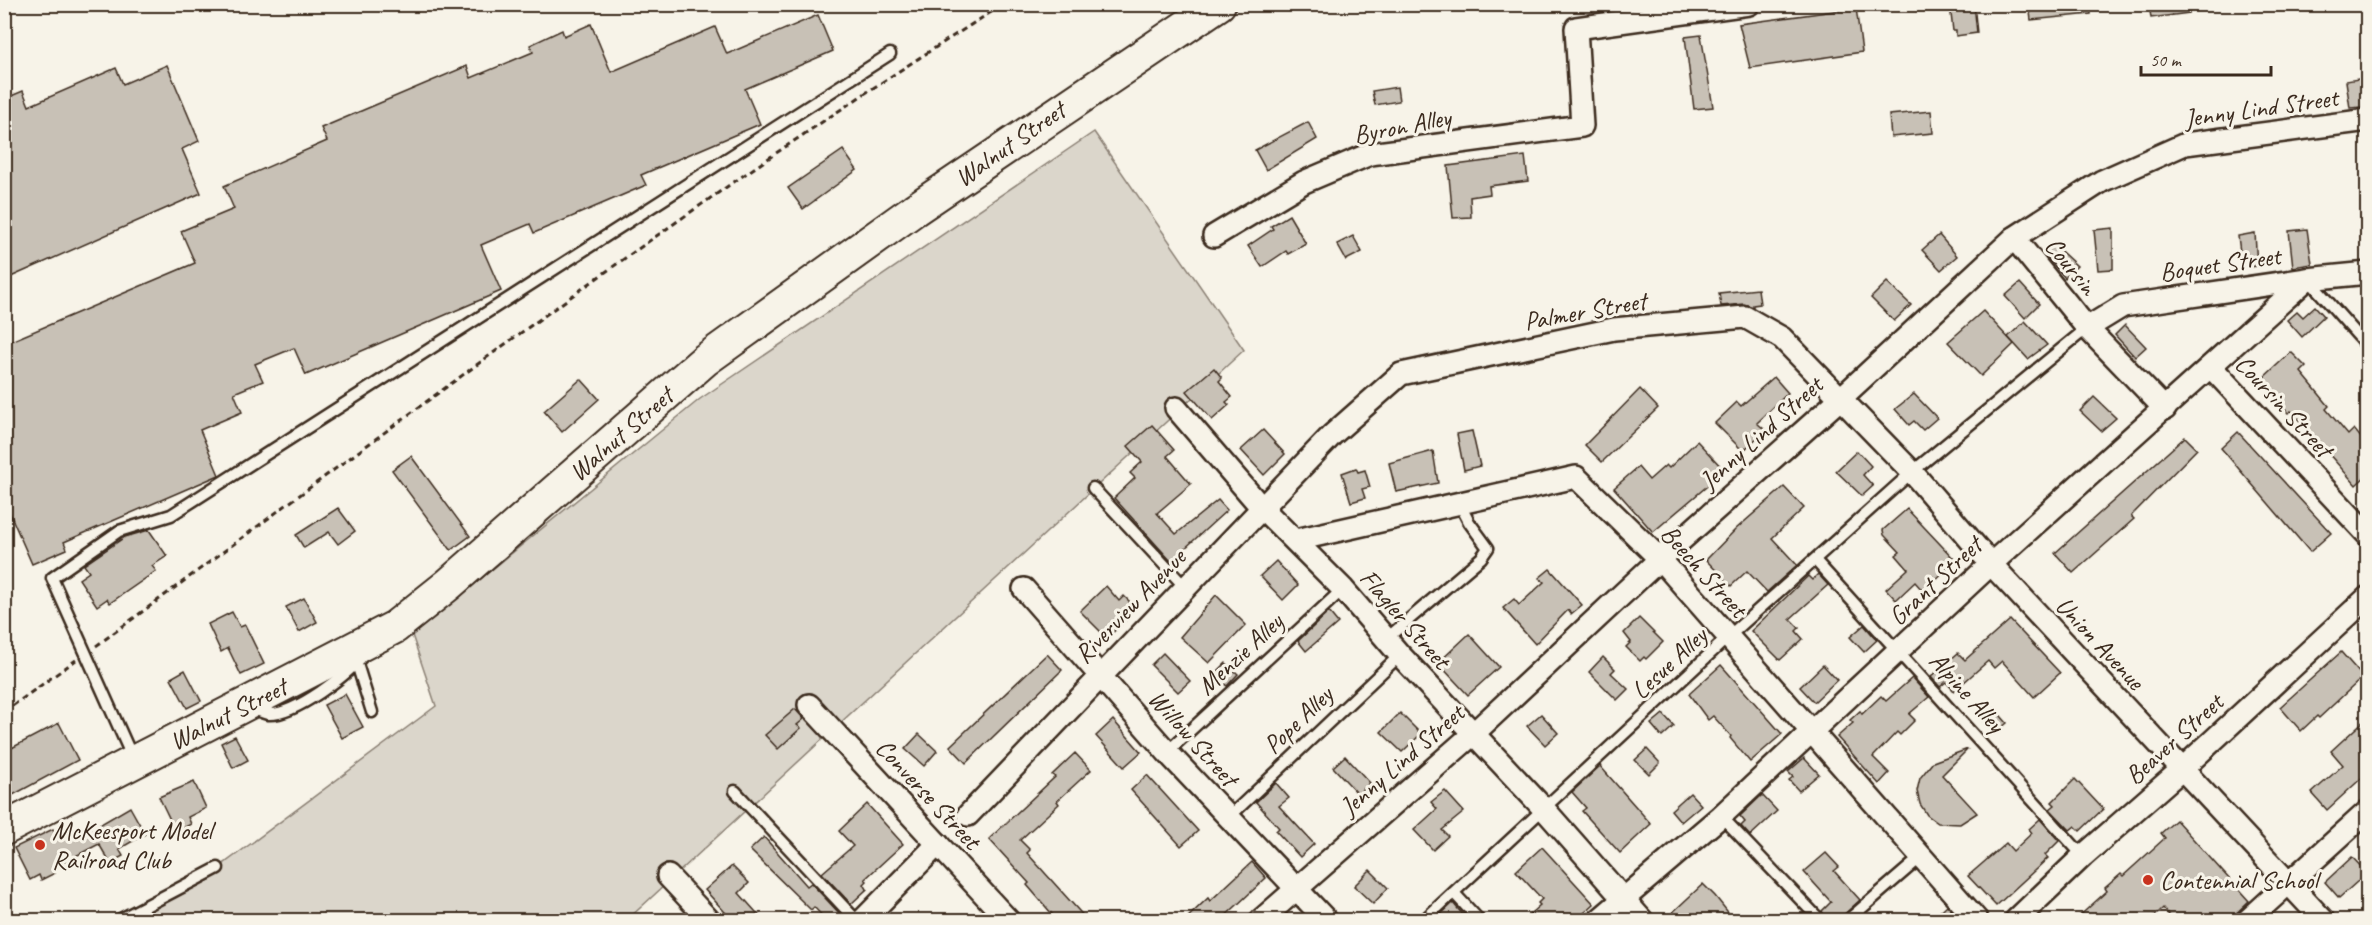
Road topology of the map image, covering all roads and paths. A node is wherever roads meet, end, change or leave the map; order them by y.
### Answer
1 (1004, 4) edge
2 (1219, 4) edge
3 (1749, 4) edge
4 (890, 54) dead end
5 (2367, 120) edge
6 (1214, 236) dead end
7 (2014, 238) junction
8 (2367, 273) edge
9 (2307, 279) junction
10 (2087, 328) junction
11 (2367, 347) edge
12 (2211, 367) junction
13 (1841, 398) junction
14 (1176, 408) dead end
15 (2165, 409) junction
16 (1332, 435) joint
17 (1912, 472) junction
18 (1093, 488) dead end
19 (1459, 503) junction
20 (1261, 507) junction
21 (2367, 535) edge
22 (1296, 540) junction
23 (1660, 559) junction
24 (1815, 560) junction
25 (1991, 564) junction
26 (1185, 587) junction
27 (1024, 589) dead end
28 (1343, 589) junction
29 (2367, 597) edge
30 (1728, 637) junction
31 (1386, 639) junction
32 (1900, 651) junction
33 (363, 652) junction
34 (85, 653) junction
35 (1400, 655) junction
36 (1101, 675) junction
37 (808, 705) dead end
38 (4, 712) edge
39 (372, 712) dead end
40 (1811, 732) junction
41 (1472, 735) junction
42 (1167, 752) junction
43 (135, 762) junction
44 (2181, 770) junction
45 (735, 791) dead end
46 (1545, 810) junction
47 (2367, 811) edge
48 (968, 815) dead end
49 (1721, 816) junction
50 (1228, 818) junction
51 (4, 829) edge
52 (938, 844) junction
53 (2083, 856) junction
54 (1921, 857) junction
55 (218, 868) dead end
56 (668, 876) dead end
57 (2288, 883) junction
58 (1295, 890) junction
59 (1454, 893) junction
60 (1623, 899) junction
61 (119, 921) edge
62 (709, 921) edge
63 (856, 921) edge
64 (863, 921) edge
65 (1008, 921) edge
66 (1261, 921) edge
67 (1326, 921) edge
68 (1424, 921) edge
69 (1479, 921) edge
70 (1599, 921) edge
71 (1642, 921) edge
72 (1820, 921) edge
73 (1848, 921) edge
74 (1977, 921) edge
75 (2016, 921) edge
76 (2248, 921) edge
77 (2323, 921) edge

1 - 34 path
2 - 33 main road, Walnut Street
3 - 6 street, Byron Alley
4 - 34 lane
5 - 7 street, Jenny Lind Street
7 - 10 street, Coursin
7 - 13 street, Jenny Lind Street
8 - 9 street, Boquet Street
9 - 10 street, Boquet Street
9 - 11 lane
9 - 12 street, Grant Street
10 - 15 street
10 - 17 lane, Lesue Alley
12 - 15 street, Grant Street
12 - 21 street, Coursin Street
13 - 16 street, Palmer Street
13 - 17 street, Union Avenue
13 - 23 street, Jenny Lind Street
14 - 20 street, Flagler Street
15 - 25 street, Grant Street
16 - 20 street, Riverview Avenue
17 - 24 lane, Lesue Alley
17 - 25 street, Union Avenue
18 - 26 lane
19 - 22 street, Beech Street
19 - 23 street, Beech Street
19 - 31 lane
20 - 22 street, Flagler Street
20 - 26 street, Riverview Avenue
22 - 28 street, Flagler Street
23 - 30 street, Beech Street
23 - 41 street, Jenny Lind Street
24 - 30 lane, Lesue Alley
24 - 32 lane, Alpine Alley
25 - 32 street, Grant Street
25 - 44 street, Union Avenue
26 - 36 street, Riverview Avenue
27 - 36 street, Willow Street
28 - 31 street, Flagler Street
28 - 42 lane, Menzie Alley
29 - 44 street, Beaver Street
30 - 40 street, Beech Street
30 - 46 lane, Lesue Alley
31 - 35 street, Flagler Street
32 - 40 street, Grant Street
32 - 53 lane, Alpine Alley
33 - 39 lane
33 - 43 main road, Walnut Street
34 - 38 path
34 - 43 lane
35 - 41 street, Flagler Street
35 - 50 lane, Pope Alley
36 - 42 street, Willow Street
36 - 48 street, Riverview Avenue
37 - 52 street, Converse Street
40 - 49 street, Grant Street
40 - 54 street, Beech Street
41 - 46 street, Flagler Street
41 - 58 street, Jenny Lind Street
42 - 50 street, Willow Street
43 - 51 main road, Walnut Street
44 - 53 street, Beaver Street
44 - 57 street, Union Avenue
45 - 63 lane
46 - 59 lane, Lesue Alley
46 - 60 street, Flagler Street
47 - 57 street
49 - 60 street, Grant Street
49 - 72 lane
50 - 58 street, Willow Street
52 - 64 street
52 - 65 street, Converse Street
53 - 75 street, Beaver Street
54 - 73 lane
54 - 74 street, Beech Street
55 - 61 lane
56 - 62 street
57 - 76 street
57 - 77 street, Union Avenue
58 - 66 street, Jenny Lind Street
58 - 67 street, Willow Street
59 - 68 lane, Lesue Alley
59 - 69 lane
60 - 70 street, Grant Street
60 - 71 street, Flagler Street

